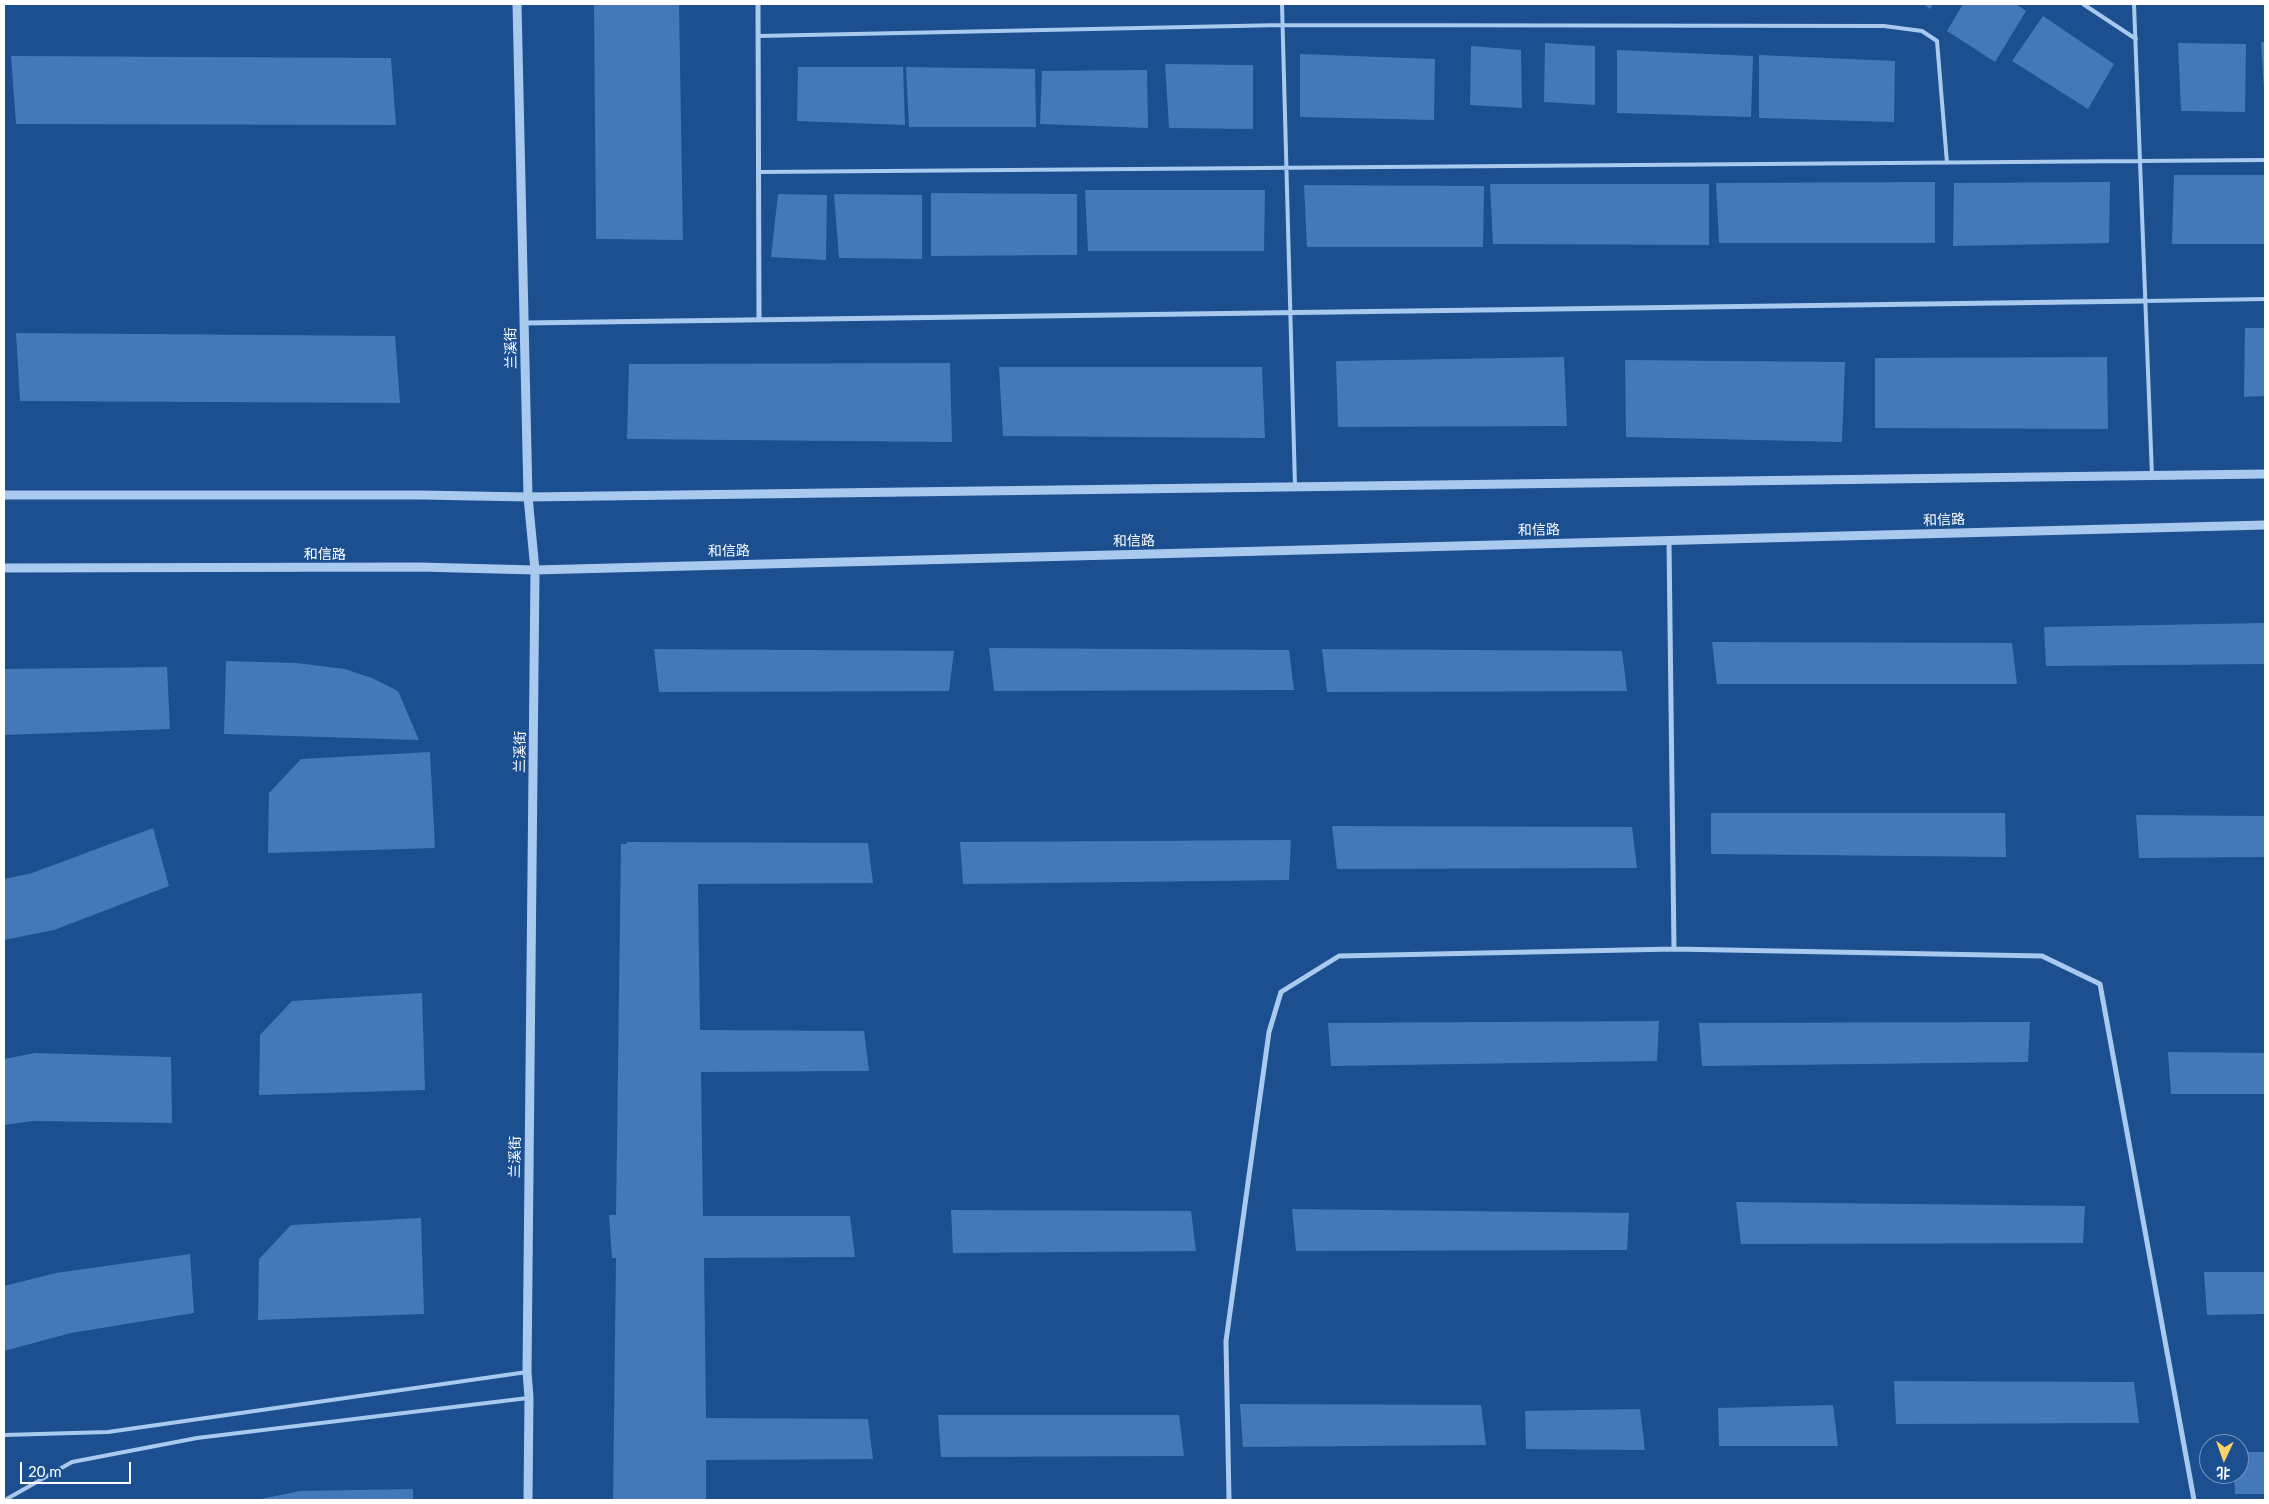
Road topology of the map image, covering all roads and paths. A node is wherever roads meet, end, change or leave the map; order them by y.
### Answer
1 (517, 4) edge
2 (758, 4) edge
3 (1282, 4) edge
4 (2082, 4) edge
5 (2134, 4) edge
6 (1283, 26) junction
7 (758, 36) junction
8 (2136, 39) junction
9 (2265, 160) edge
10 (2140, 161) junction
11 (1947, 163) junction
12 (1286, 167) junction
13 (758, 172) junction
14 (2265, 299) edge
15 (2145, 301) junction
16 (1290, 313) junction
17 (759, 320) junction
18 (524, 323) junction
19 (2265, 474) edge
20 (2152, 476) junction
21 (1295, 487) junction
22 (4, 495) edge
23 (528, 497) junction
24 (2265, 525) edge
25 (1669, 541) junction
26 (4, 568) edge
27 (535, 570) junction
28 (1674, 949) junction
29 (527, 1372) junction
30 (529, 1397) junction
31 (4, 1436) edge
32 (5, 1500) edge
33 (528, 1500) edge
34 (1229, 1500) edge
35 (2194, 1500) edge

1 - 18 street, 兰溪街
2 - 7 street
3 - 6 lane
4 - 8 lane
5 - 8 lane
6 - 7 lane
6 - 11 lane
6 - 12 lane
7 - 13 street
8 - 10 lane
9 - 10 lane
10 - 11 lane
10 - 15 lane
11 - 12 lane
12 - 13 lane
12 - 16 lane
13 - 17 street
14 - 15 lane
15 - 16 street
15 - 20 lane
16 - 17 street
16 - 21 lane
17 - 18 street
18 - 23 street, 兰溪街
19 - 20 street
20 - 21 street
21 - 23 street
22 - 23 street
23 - 27 street, 兰溪街
24 - 25 street, 和信路
25 - 27 street, 和信路
25 - 28 street
26 - 27 street, 和信路
27 - 29 street, 兰溪街
28 - 34 street
28 - 35 street
29 - 30 street, 兰溪街
29 - 31 lane
30 - 32 lane
30 - 33 street, 兰溪街

